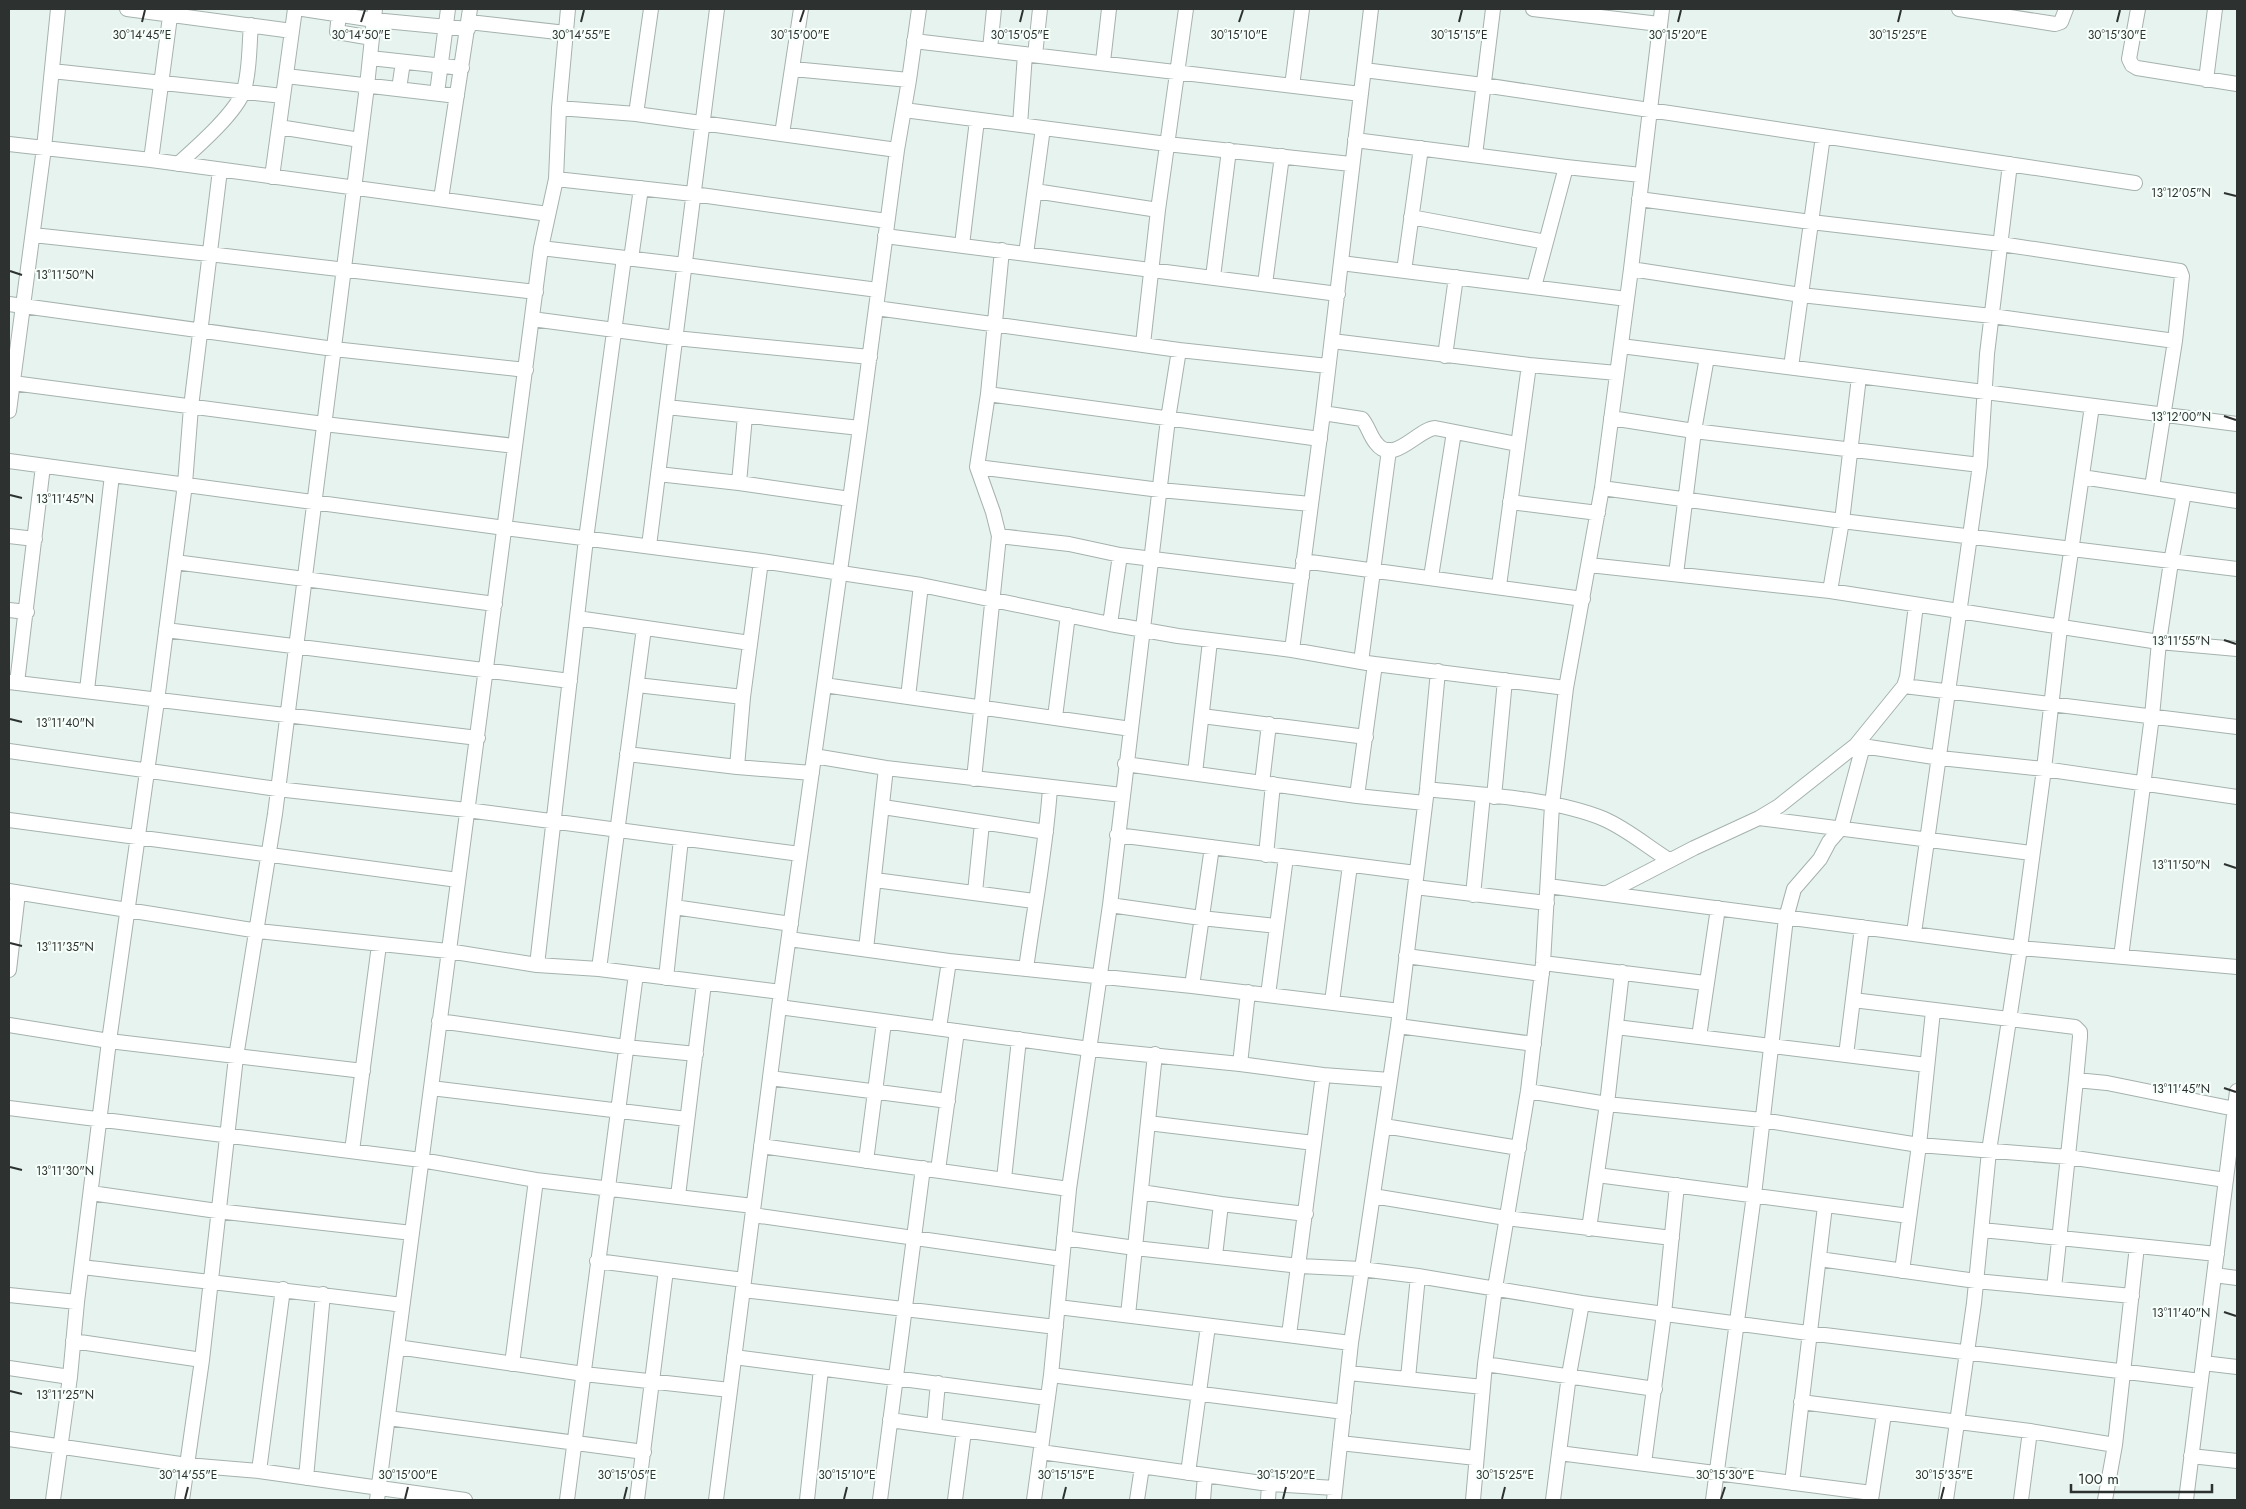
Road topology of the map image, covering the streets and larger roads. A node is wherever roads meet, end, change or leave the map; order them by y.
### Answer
1 (58, 9) edge
2 (127, 9) edge
3 (295, 9) edge
4 (303, 9) edge
5 (448, 9) edge
6 (568, 9) edge
7 (651, 9) edge
8 (717, 9) edge
9 (800, 9) edge
10 (918, 9) edge
11 (994, 9) edge
12 (1040, 9) edge
13 (1109, 9) edge
14 (1186, 9) edge
15 (1302, 9) edge
16 (1371, 9) edge
17 (1493, 9) edge
18 (1533, 9) edge
19 (1662, 9) edge
20 (1960, 9) edge
21 (2066, 9) edge
22 (2138, 9) edge
23 (2215, 9) edge
24 (171, 12) edge
25 (1584, 12) edge
26 (339, 14) junction
27 (374, 14) edge
28 (469, 20) edge
29 (1659, 24) junction
30 (252, 25) junction
31 (445, 26) junction
32 (292, 30) junction
33 (566, 34) junction
34 (372, 38) junction
35 (914, 41) junction
36 (990, 49) junction
37 (1030, 54) junction
38 (370, 58) junction
39 (403, 62) junction
40 (1103, 62) junction
41 (440, 66) junction
42 (462, 68) junction
43 (793, 69) junction
44 (1364, 70) junction
45 (52, 71) junction
46 (1177, 73) junction
47 (286, 76) junction
48 (909, 80) junction
49 (2206, 80) junction
50 (162, 83) junction
51 (1483, 84) junction
52 (2237, 84) edge
53 (367, 86) junction
54 (1292, 86) junction
55 (399, 89) junction
56 (243, 92) junction
57 (437, 93) junction
58 (1361, 94) junction
59 (283, 96) junction
60 (457, 96) junction
61 (559, 108) junction
62 (904, 110) junction
63 (1649, 111) junction
64 (636, 114) junction
65 (977, 120) junction
66 (702, 122) junction
67 (1020, 125) junction
68 (279, 127) junction
69 (1043, 128) junction
70 (782, 134) junction
71 (1824, 136) junction
72 (360, 140) junction
73 (1355, 140) junction
74 (9, 144) edge
75 (1167, 144) junction
76 (44, 148) junction
77 (1421, 148) junction
78 (897, 150) junction
79 (1229, 150) junction
80 (1475, 155) junction
81 (1282, 156) junction
82 (151, 160) junction
83 (178, 164) junction
84 (1351, 164) junction
85 (2010, 164) junction
86 (1566, 167) junction
87 (220, 170) junction
88 (1641, 175) junction
89 (272, 177) junction
90 (556, 179) junction
91 (2135, 183) dead end
92 (354, 187) junction
93 (641, 188) junction
94 (1035, 191) junction
95 (693, 194) junction
96 (441, 199) junction
97 (1639, 199) junction
98 (1158, 210) junction
99 (548, 214) junction
100 (1411, 217) junction
101 (887, 221) junction
102 (1811, 222) junction
103 (33, 236) junction
104 (885, 236) junction
105 (1546, 242) junction
106 (2001, 244) junction
107 (962, 245) junction
108 (541, 248) junction
109 (1002, 250) junction
110 (209, 254) junction
111 (1026, 254) junction
112 (627, 258) junction
113 (1341, 263) junction
114 (685, 264) junction
115 (1151, 268) junction
116 (1631, 269) junction
117 (344, 270) junction
118 (1404, 271) junction
119 (1213, 277) junction
120 (1456, 278) junction
121 (1265, 284) junction
122 (1534, 287) junction
123 (878, 290) junction
124 (536, 292) junction
125 (1338, 294) junction
126 (1801, 295) junction
127 (1627, 299) junction
128 (15, 305) edge
129 (876, 308) junction
130 (1992, 316) junction
131 (532, 319) junction
132 (996, 323) junction
133 (614, 330) junction
134 (200, 332) junction
135 (676, 338) junction
136 (1332, 341) junction
137 (2175, 341) junction
138 (1143, 344) junction
139 (1621, 346) junction
140 (334, 349) junction
141 (1179, 350) junction
142 (1445, 356) junction
143 (870, 357) junction
144 (1707, 357) junction
145 (1528, 365) junction
146 (1328, 366) junction
147 (1791, 367) junction
148 (526, 370) junction
149 (1617, 373) junction
150 (1859, 377) junction
151 (12, 383) junction
152 (1984, 392) junction
153 (988, 394) junction
154 (2092, 406) junction
155 (191, 407) junction
156 (667, 407) junction
157 (9, 411) edge
158 (1323, 412) junction
159 (2164, 415) junction
160 (745, 416) junction
161 (1611, 418) junction
162 (1168, 419) junction
163 (324, 424) junction
164 (2237, 424) edge
165 (860, 428) junction
166 (1694, 431) junction
167 (1454, 432) junction
168 (1320, 439) junction
169 (1517, 444) junction
170 (515, 446) junction
171 (1389, 450) junction
172 (1850, 450) junction
173 (9, 461) edge
174 (1980, 465) junction
175 (43, 466) junction
176 (977, 467) junction
177 (658, 474) junction
178 (112, 475) junction
179 (2082, 476) junction
180 (739, 483) junction
181 (185, 484) junction
182 (2152, 487) junction
183 (1602, 488) junction
184 (1160, 490) junction
185 (2184, 493) junction
186 (850, 499) junction
187 (1686, 499) junction
188 (2237, 501) edge
189 (314, 502) junction
190 (1510, 502) junction
191 (1311, 504) junction
192 (1598, 513) junction
193 (1842, 521) junction
194 (505, 528) junction
195 (9, 536) edge
196 (999, 536) junction
197 (1970, 537) junction
198 (35, 539) junction
199 (586, 539) junction
200 (650, 546) junction
201 (2073, 548) junction
202 (1120, 555) junction
203 (1152, 559) junction
204 (761, 560) junction
205 (1303, 561) junction
206 (175, 562) junction
207 (2171, 562) junction
208 (1589, 565) junction
209 (1375, 569) junction
210 (2237, 569) edge
211 (840, 572) junction
212 (1676, 574) junction
213 (1302, 577) junction
214 (1431, 578) junction
215 (304, 579) junction
216 (921, 585) junction
217 (1499, 586) junction
218 (1830, 591) junction
219 (1583, 599) junction
220 (992, 600) junction
221 (495, 604) junction
222 (1916, 605) junction
223 (9, 610) edge
224 (27, 612) junction
225 (1960, 612) junction
226 (1068, 615) junction
227 (577, 618) junction
228 (1110, 624) junction
229 (644, 628) junction
230 (2060, 628) junction
231 (166, 630) junction
232 (1143, 630) junction
233 (1210, 641) junction
234 (2159, 642) junction
235 (750, 643) junction
236 (296, 645) junction
237 (2237, 649) edge
238 (1292, 650) junction
239 (1368, 663) junction
240 (486, 670) junction
241 (1438, 671) junction
242 (1505, 680) junction
243 (570, 681) junction
244 (13, 682) edge
245 (637, 685) junction
246 (824, 685) junction
247 (1904, 686) junction
248 (1566, 688) junction
249 (86, 690) junction
250 (1949, 690) junction
251 (908, 696) junction
252 (743, 697) junction
253 (158, 701) junction
254 (2051, 703) junction
255 (980, 707) junction
256 (288, 716) junction
257 (1202, 716) junction
258 (2152, 716) junction
259 (1055, 717) junction
260 (1269, 724) junction
261 (2237, 727) edge
262 (1131, 729) junction
263 (1366, 736) junction
264 (478, 738) junction
265 (1859, 745) junction
266 (9, 751) edge
267 (627, 754) junction
268 (814, 756) junction
269 (1940, 758) junction
270 (1126, 764) junction
271 (737, 767) junction
272 (886, 768) junction
273 (146, 769) junction
274 (2044, 769) junction
275 (812, 773) junction
276 (1195, 773) junction
277 (974, 779) junction
278 (2143, 783) junction
279 (1267, 784) junction
280 (1050, 788) junction
281 (277, 789) junction
282 (1122, 795) junction
283 (1357, 796) junction
284 (1426, 796) junction
285 (1489, 796) junction
286 (2237, 797) edge
287 (1552, 805) junction
288 (883, 807) junction
289 (467, 810) junction
290 (1759, 818) junction
291 (9, 820) edge
292 (553, 822) junction
293 (982, 823) junction
294 (1840, 828) junction
295 (617, 831) junction
296 (1046, 832) junction
297 (1118, 836) junction
298 (138, 838) junction
299 (681, 839) junction
300 (1928, 840) junction
301 (1212, 847) junction
302 (2032, 853) junction
303 (800, 854) junction
304 (1266, 855) junction
305 (269, 856) junction
306 (1286, 857) junction
307 (1669, 860) junction
308 (1350, 865) junction
309 (458, 880) junction
310 (875, 880) junction
311 (1416, 880) junction
312 (1548, 886) junction
313 (14, 892) edge
314 (975, 892) junction
315 (1607, 893) junction
316 (1473, 895) junction
317 (1034, 901) junction
318 (1547, 903) junction
319 (1110, 905) junction
320 (674, 907) junction
321 (1718, 908) junction
322 (128, 909) junction
323 (1201, 918) junction
324 (1786, 918) junction
325 (791, 924) junction
326 (1277, 926) junction
327 (1862, 927) junction
328 (258, 932) junction
329 (1914, 933) junction
330 (789, 939) junction
331 (379, 945) junction
332 (2020, 948) junction
333 (866, 949) junction
334 (448, 951) junction
335 (1406, 956) junction
336 (2121, 957) junction
337 (949, 961) junction
338 (538, 965) junction
339 (2237, 967) edge
340 (598, 969) junction
341 (1026, 969) junction
342 (1542, 969) junction
343 (9, 970) edge
344 (1622, 972) junction
345 (636, 974) junction
346 (1098, 977) junction
347 (666, 978) junction
348 (704, 983) junction
349 (1706, 984) junction
350 (1192, 986) junction
351 (781, 992) junction
352 (1248, 992) junction
353 (1268, 995) junction
354 (1853, 1000) junction
355 (1332, 1002) junction
356 (779, 1006) junction
357 (1400, 1011) junction
358 (1932, 1011) junction
359 (2010, 1020) junction
360 (439, 1021) junction
361 (884, 1022) junction
362 (9, 1025) edge
363 (1398, 1026) junction
364 (1616, 1027) junction
365 (939, 1028) junction
366 (958, 1031) junction
367 (1699, 1037) junction
368 (1019, 1040) junction
369 (109, 1041) junction
370 (1534, 1044) junction
371 (626, 1046) junction
372 (1772, 1046) junction
373 (1090, 1049) junction
374 (696, 1054) junction
375 (1155, 1054) junction
376 (1846, 1055) junction
377 (236, 1057) junction
378 (1240, 1064) junction
379 (1927, 1065) junction
380 (363, 1071) junction
381 (1323, 1075) junction
382 (770, 1078) junction
383 (1390, 1080) junction
384 (2076, 1080) junction
385 (431, 1088) junction
386 (2237, 1090) edge
387 (875, 1092) junction
388 (1528, 1092) junction
389 (948, 1102) junction
390 (1607, 1104) junction
391 (9, 1108) edge
392 (2235, 1109) junction
393 (618, 1111) junction
394 (99, 1119) junction
395 (687, 1120) junction
396 (1762, 1120) junction
397 (1148, 1123) junction
398 (1384, 1126) junction
399 (228, 1137) junction
400 (1314, 1142) junction
401 (1919, 1145) junction
402 (761, 1146) junction
403 (1519, 1148) junction
404 (352, 1151) junction
405 (1990, 1151) junction
406 (2068, 1157) junction
407 (422, 1160) junction
408 (866, 1161) junction
409 (923, 1168) junction
410 (938, 1170) junction
411 (1596, 1175) junction
412 (1004, 1179) junction
413 (536, 1180) junction
414 (2226, 1180) junction
415 (1677, 1185) junction
416 (607, 1188) junction
417 (1069, 1189) junction
418 (1141, 1192) junction
419 (91, 1193) junction
420 (1754, 1195) junction
421 (678, 1196) junction
422 (1373, 1196) junction
423 (1220, 1204) junction
424 (1824, 1206) junction
425 (753, 1210) junction
426 (217, 1211) junction
427 (1306, 1214) junction
428 (1909, 1216) junction
429 (1506, 1218) junction
430 (1589, 1229) junction
431 (1982, 1230) junction
432 (412, 1234) junction
433 (913, 1238) junction
434 (1064, 1238) junction
435 (1672, 1238) junction
436 (2057, 1238) junction
437 (2137, 1246) junction
438 (1135, 1248) junction
439 (2217, 1254) junction
440 (1215, 1256) junction
441 (1062, 1259) junction
442 (1819, 1259) junction
443 (597, 1261) junction
444 (1300, 1266) junction
445 (82, 1267) junction
446 (1361, 1269) junction
447 (666, 1270) junction
448 (1902, 1271) junction
449 (1418, 1276) junction
450 (2214, 1276) junction
451 (2237, 1278) edge
452 (1976, 1281) junction
453 (210, 1283) junction
454 (744, 1285) junction
455 (1495, 1288) junction
456 (2054, 1288) junction
457 (283, 1289) junction
458 (323, 1294) junction
459 (9, 1295) edge
460 (2132, 1296) junction
461 (77, 1302) junction
462 (1582, 1303) junction
463 (402, 1305) junction
464 (1058, 1307) junction
465 (905, 1309) junction
466 (1664, 1314) junction
467 (1128, 1316) junction
468 (1736, 1323) junction
469 (1208, 1326) junction
470 (1056, 1327) junction
471 (1808, 1334) junction
472 (1290, 1335) junction
473 (73, 1341) junction
474 (1351, 1343) junction
475 (397, 1347) junction
476 (1968, 1352) junction
477 (734, 1357) junction
478 (202, 1360) junction
479 (2203, 1363) junction
480 (512, 1364) junction
481 (1485, 1364) junction
482 (2237, 1367) edge
483 (9, 1368) edge
484 (821, 1369) junction
485 (2124, 1370) junction
486 (1349, 1373) junction
487 (584, 1374) junction
488 (1050, 1375) junction
489 (1570, 1375) junction
490 (70, 1377) junction
491 (895, 1377) junction
492 (1408, 1378) junction
493 (2201, 1381) junction
494 (653, 1382) junction
495 (938, 1383) junction
496 (1483, 1387) junction
497 (1654, 1389) junction
498 (730, 1390) junction
499 (1198, 1395) junction
500 (1047, 1398) junction
501 (1801, 1402) junction
502 (1344, 1412) junction
503 (1884, 1414) junction
504 (388, 1418) junction
505 (890, 1420) junction
506 (1957, 1424) junction
507 (934, 1426) junction
508 (964, 1430) junction
509 (2030, 1432) junction
510 (9, 1439) edge
511 (575, 1443) junction
512 (1340, 1443) junction
513 (62, 1446) junction
514 (2114, 1446) junction
515 (1042, 1447) junction
516 (644, 1452) junction
517 (1559, 1453) junction
518 (2192, 1456) junction
519 (1476, 1458) junction
520 (2237, 1461) edge
521 (1644, 1463) junction
522 (187, 1465) junction
523 (1142, 1467) junction
524 (259, 1471) junction
525 (1188, 1473) junction
526 (1717, 1473) junction
527 (1205, 1476) junction
528 (306, 1478) junction
529 (1269, 1484) junction
530 (1792, 1484) junction
531 (378, 1494) edge
532 (1334, 1494) edge
533 (1872, 1497) edge
534 (53, 1500) edge
535 (182, 1500) edge
536 (465, 1500) edge
537 (568, 1500) edge
538 (637, 1500) edge
539 (716, 1500) edge
540 (807, 1500) edge
541 (880, 1500) edge
542 (955, 1500) edge
543 (1034, 1500) edge
544 (1137, 1500) edge
545 (1202, 1500) edge
546 (1268, 1500) edge
547 (1473, 1500) edge
548 (1553, 1500) edge
549 (1713, 1500) edge
550 (1946, 1500) edge
551 (2021, 1500) edge
552 (2105, 1500) edge
553 (2186, 1500) edge

1 - 45 street
2 - 24 street
3 - 32 street
4 - 26 street
5 - 31 street
6 - 33 street
7 - 64 street
8 - 66 street
9 - 43 street
10 - 35 street
11 - 36 street
12 - 37 street
13 - 40 street
14 - 46 street
15 - 54 street
16 - 44 street
17 - 51 street
18 - 25 street
19 - 29 street
20 - 21 street
22 - 49 street
23 - 49 street
24 - 30 street
24 - 50 street
25 - 29 street
26 - 27 street
26 - 34 street
27 - 31 street
27 - 34 street
28 - 31 street
28 - 33 street
28 - 42 street
29 - 63 street
30 - 32 street
30 - 56 street
31 - 41 street
32 - 47 street
33 - 61 street
34 - 38 street
35 - 36 street
35 - 48 street
36 - 37 street
37 - 40 street
37 - 67 street
38 - 39 street
38 - 53 street
39 - 41 street
39 - 55 street
40 - 46 street
41 - 42 street
41 - 57 street
42 - 60 street
43 - 48 street
43 - 70 street
44 - 51 street
44 - 58 street
45 - 50 street
45 - 76 street
46 - 54 street
46 - 75 street
47 - 53 street
47 - 59 street
48 - 62 street
49 - 52 street
50 - 56 street
50 - 82 street
51 - 63 street
51 - 80 street
53 - 55 street
53 - 72 street
54 - 58 street
55 - 57 street
56 - 59 street
56 - 83 street
57 - 60 street
58 - 73 street
59 - 68 street
60 - 96 street
61 - 64 street
61 - 90 street
62 - 65 street
62 - 78 street
63 - 71 street
63 - 88 street
64 - 66 street
65 - 67 street
65 - 107 street
66 - 70 street
66 - 95 street
67 - 69 street
68 - 72 street
68 - 89 street
69 - 75 street
69 - 94 street
70 - 78 street
71 - 85 street
71 - 102 street
72 - 92 street
73 - 77 street
73 - 84 street
74 - 76 street
75 - 79 street
75 - 98 street
76 - 82 street
76 - 103 street
77 - 80 street
77 - 100 street
78 - 101 street
79 - 81 street
79 - 119 street
80 - 86 street
81 - 84 street
81 - 121 street
82 - 83 street
83 - 87 street
84 - 113 street
85 - 91 street
85 - 106 street
86 - 88 street
86 - 105 street
87 - 89 street
87 - 110 street
88 - 97 street
89 - 92 street
90 - 93 street
90 - 99 street
92 - 96 street
92 - 117 street
93 - 95 street
93 - 112 street
94 - 98 street
94 - 111 street
95 - 101 street
95 - 114 street
96 - 99 street
97 - 102 street
97 - 116 street
98 - 115 street
99 - 108 street
100 - 105 street
100 - 118 street
101 - 104 street
102 - 106 street
102 - 126 street
103 - 110 street
103 - 128 street
104 - 107 street
104 - 123 street
105 - 122 street
106 - 130 street
106 - 137 street
107 - 109 street
108 - 112 street
108 - 124 street
109 - 111 street
109 - 132 street
110 - 117 street
110 - 134 street
111 - 115 street
112 - 114 street
112 - 133 street
113 - 118 street
113 - 125 street
114 - 123 street
114 - 135 street
115 - 119 street
115 - 138 street
116 - 126 street
116 - 127 street
117 - 124 street
117 - 140 street
118 - 120 street
119 - 121 street
120 - 122 street
120 - 142 street
121 - 125 street
122 - 127 street
123 - 129 street
124 - 131 street
125 - 136 street
126 - 130 street
126 - 147 street
127 - 139 street
128 - 134 street
128 - 151 street
129 - 132 street
129 - 143 street
130 - 137 street
130 - 152 street
131 - 133 street
131 - 148 street
132 - 138 street
132 - 153 street
133 - 135 street
133 - 199 street
134 - 140 street
134 - 155 street
135 - 143 street
135 - 156 street
136 - 142 street
136 - 146 street
137 - 159 street
138 - 141 street
139 - 144 street
139 - 149 street
140 - 148 street
140 - 163 street
141 - 146 street
141 - 162 street
142 - 145 street
143 - 165 street
144 - 147 street
144 - 166 street
145 - 149 street
145 - 169 street
146 - 158 street
147 - 150 street
148 - 170 street
149 - 161 street
150 - 152 street
150 - 172 street
151 - 155 street
151 - 157 street
152 - 154 street
152 - 174 street
153 - 162 street
153 - 176 street
154 - 159 street
154 - 179 street
155 - 163 street
155 - 181 street
156 - 160 street
156 - 177 street
158 - 168 street
158 - 171 street
159 - 164 street
159 - 182 street
160 - 165 street
160 - 180 street
161 - 166 street
161 - 183 street
162 - 168 street
162 - 184 street
163 - 170 street
163 - 189 street
165 - 186 street
166 - 172 street
166 - 187 street
167 - 169 street
167 - 171 street
167 - 214 street
168 - 191 street
169 - 190 street
170 - 194 street
171 - 209 street
172 - 174 street
172 - 193 street
173 - 175 street
174 - 197 street
175 - 178 street
175 - 198 street
176 - 184 street
176 - 196 street
177 - 180 street
177 - 200 street
178 - 181 street
178 - 249 street
179 - 182 street
179 - 201 street
180 - 186 street
181 - 189 street
181 - 206 street
182 - 185 street
183 - 187 street
183 - 192 street
184 - 191 street
184 - 203 street
185 - 188 street
185 - 207 street
186 - 211 street
187 - 193 street
187 - 212 street
189 - 194 street
189 - 215 street
190 - 192 street
190 - 217 street
191 - 205 street
192 - 208 street
193 - 197 street
193 - 218 street
194 - 199 street
194 - 221 street
195 - 198 street
196 - 202 street
196 - 220 street
197 - 201 street
197 - 225 street
198 - 224 street
199 - 200 street
199 - 227 street
200 - 204 street
201 - 207 street
201 - 230 street
202 - 203 street
202 - 228 street
203 - 213 street
203 - 232 street
204 - 211 street
204 - 235 street
205 - 209 street
205 - 213 street
206 - 215 street
206 - 231 street
207 - 210 street
207 - 234 street
208 - 212 street
208 - 219 street
209 - 214 street
209 - 239 street
211 - 216 street
211 - 246 street
212 - 218 street
213 - 238 street
214 - 217 street
215 - 221 street
215 - 236 street
216 - 220 street
216 - 251 street
217 - 219 street
218 - 222 street
219 - 248 street
220 - 226 street
220 - 255 street
221 - 240 street
222 - 225 street
222 - 247 street
223 - 224 street
224 - 244 street
225 - 230 street
225 - 250 street
226 - 228 street
226 - 259 street
227 - 229 street
227 - 243 street
228 - 232 street
229 - 235 street
229 - 245 street
230 - 234 street
230 - 254 street
231 - 236 street
231 - 253 street
232 - 233 street
232 - 262 street
233 - 238 street
233 - 257 street
234 - 237 street
234 - 258 street
235 - 252 street
236 - 240 street
236 - 256 street
238 - 239 street
239 - 241 street
239 - 263 street
240 - 243 street
240 - 264 street
241 - 242 street
241 - 284 street
242 - 248 street
242 - 285 street
243 - 292 street
244 - 249 street
245 - 252 street
245 - 267 street
246 - 251 street
246 - 268 street
247 - 250 street
247 - 265 street
248 - 287 street
249 - 253 street
250 - 254 street
250 - 269 street
251 - 255 street
252 - 271 street
253 - 256 street
253 - 273 street
254 - 258 street
254 - 274 street
255 - 259 street
255 - 277 street
256 - 264 street
256 - 281 street
257 - 260 street
257 - 276 street
258 - 261 street
258 - 278 street
259 - 262 street
260 - 263 street
260 - 279 street
262 - 270 street
263 - 283 street
264 - 289 street
265 - 269 street
265 - 290 street
265 - 294 street
266 - 273 street
267 - 271 street
267 - 295 street
268 - 272 street
268 - 275 street
269 - 274 street
269 - 300 street
270 - 276 street
270 - 282 street
271 - 275 street
272 - 277 street
272 - 288 street
273 - 281 street
273 - 298 street
274 - 278 street
274 - 302 street
275 - 303 street
276 - 279 street
277 - 280 street
278 - 286 street
278 - 336 street
279 - 283 street
279 - 304 street
280 - 282 street
280 - 296 street
281 - 289 street
281 - 305 street
282 - 297 street
283 - 284 street
284 - 285 street
284 - 311 street
285 - 287 street
285 - 316 street
287 - 307 street
287 - 312 street
288 - 293 street
288 - 310 street
289 - 292 street
289 - 309 street
290 - 294 street
290 - 307 street
291 - 298 street
292 - 295 street
292 - 338 street
293 - 296 street
293 - 314 street
294 - 300 street
294 - 324 street
295 - 299 street
295 - 340 street
296 - 317 street
297 - 301 street
297 - 319 street
298 - 305 street
298 - 322 street
299 - 303 street
299 - 320 street
300 - 302 street
300 - 329 street
301 - 304 street
301 - 323 street
302 - 332 street
303 - 325 street
304 - 306 street
305 - 309 street
305 - 328 street
306 - 308 street
306 - 326 street
307 - 315 street
308 - 311 street
308 - 355 street
309 - 334 street
310 - 314 street
310 - 333 street
311 - 316 street
311 - 335 street
312 - 315 street
312 - 318 street
313 - 322 street
313 - 343 street
314 - 317 street
315 - 321 street
316 - 318 street
317 - 341 street
318 - 342 street
319 - 323 street
319 - 346 street
320 - 325 street
320 - 347 street
321 - 324 street
321 - 349 street
322 - 328 street
322 - 369 street
323 - 326 street
323 - 350 street
324 - 327 street
324 - 372 street
325 - 330 street
326 - 353 street
327 - 329 street
327 - 354 street
328 - 331 street
328 - 377 street
329 - 332 street
330 - 333 street
330 - 351 street
331 - 334 street
331 - 380 street
332 - 336 street
332 - 359 street
333 - 337 street
334 - 338 street
334 - 360 street
335 - 342 street
335 - 357 street
336 - 339 street
337 - 341 street
337 - 365 street
338 - 340 street
340 - 345 street
341 - 346 street
342 - 344 street
342 - 370 street
344 - 349 street
344 - 364 street
345 - 347 street
345 - 371 street
346 - 350 street
346 - 373 street
347 - 348 street
348 - 351 street
348 - 374 street
349 - 367 street
350 - 352 street
351 - 356 street
352 - 353 street
352 - 378 street
353 - 355 street
354 - 358 street
354 - 376 street
355 - 357 street
356 - 361 street
356 - 382 street
357 - 363 street
358 - 359 street
358 - 379 street
359 - 384 street
359 - 405 street
360 - 371 street
360 - 385 street
361 - 365 street
361 - 387 street
362 - 369 street
363 - 370 street
363 - 383 street
364 - 367 street
364 - 390 street
365 - 366 street
366 - 368 street
366 - 389 street
367 - 372 street
368 - 373 street
368 - 412 street
369 - 377 street
369 - 394 street
370 - 388 street
371 - 374 street
371 - 393 street
372 - 376 street
372 - 396 street
373 - 375 street
373 - 417 street
374 - 395 street
375 - 378 street
375 - 397 street
376 - 379 street
377 - 380 street
377 - 399 street
378 - 381 street
379 - 401 street
380 - 404 street
381 - 383 street
381 - 400 street
382 - 387 street
382 - 402 street
383 - 398 street
384 - 392 street
384 - 406 street
385 - 393 street
385 - 407 street
386 - 392 street
387 - 389 street
387 - 408 street
388 - 390 street
388 - 403 street
389 - 410 street
390 - 396 street
390 - 411 street
391 - 394 street
392 - 414 street
393 - 395 street
393 - 416 street
394 - 399 street
394 - 419 street
395 - 421 street
396 - 401 street
396 - 420 street
397 - 400 street
397 - 418 street
398 - 403 street
398 - 422 street
399 - 404 street
399 - 426 street
400 - 427 street
401 - 405 street
401 - 428 street
402 - 408 street
402 - 425 street
403 - 429 street
404 - 407 street
405 - 406 street
405 - 431 street
406 - 414 street
406 - 436 street
407 - 413 street
407 - 432 street
408 - 409 street
409 - 410 street
409 - 433 street
410 - 412 street
411 - 415 street
411 - 430 street
412 - 417 street
413 - 416 street
413 - 480 street
414 - 439 street
415 - 420 street
415 - 435 street
416 - 421 street
416 - 443 street
417 - 434 street
418 - 423 street
418 - 438 street
419 - 426 street
419 - 445 street
420 - 424 street
420 - 468 street
421 - 425 street
422 - 429 street
422 - 446 street
423 - 427 street
423 - 440 street
424 - 428 street
424 - 442 street
425 - 433 street
425 - 454 street
426 - 432 street
426 - 453 street
427 - 444 street
428 - 448 street
429 - 430 street
429 - 455 street
430 - 435 street
431 - 436 street
431 - 452 street
432 - 463 street
433 - 441 street
433 - 465 street
434 - 438 street
434 - 441 street
435 - 466 street
436 - 437 street
436 - 456 street
437 - 439 street
437 - 460 street
438 - 440 street
438 - 467 street
439 - 450 street
440 - 444 street
441 - 464 street
442 - 448 street
442 - 471 street
443 - 447 street
443 - 487 street
444 - 446 street
444 - 472 street
445 - 453 street
445 - 461 street
446 - 449 street
446 - 474 street
447 - 454 street
447 - 494 street
448 - 452 street
449 - 455 street
449 - 492 street
450 - 451 street
450 - 479 street
452 - 456 street
452 - 476 street
453 - 457 street
453 - 478 street
454 - 465 street
454 - 477 street
455 - 462 street
455 - 481 street
456 - 460 street
457 - 458 street
457 - 524 street
458 - 463 street
458 - 528 street
459 - 461 street
460 - 485 street
461 - 473 street
462 - 466 street
462 - 489 street
463 - 475 street
464 - 467 street
464 - 470 street
465 - 470 street
465 - 491 street
466 - 468 street
466 - 497 street
467 - 469 street
468 - 471 street
468 - 526 street
469 - 472 street
469 - 499 street
470 - 488 street
471 - 476 street
471 - 501 street
472 - 474 street
473 - 478 street
473 - 490 street
474 - 486 street
475 - 480 street
475 - 504 street
476 - 485 street
476 - 506 street
477 - 484 street
477 - 498 street
478 - 522 street
479 - 482 street
479 - 493 street
480 - 487 street
481 - 489 street
481 - 496 street
483 - 490 street
484 - 491 street
484 - 540 street
485 - 493 street
485 - 514 street
486 - 492 street
486 - 502 street
487 - 494 street
487 - 511 street
488 - 499 street
488 - 500 street
489 - 497 street
489 - 517 street
490 - 513 street
491 - 495 street
491 - 505 street
492 - 496 street
493 - 518 street
494 - 498 street
494 - 516 street
495 - 500 street
495 - 507 street
496 - 519 street
497 - 521 street
498 - 539 street
499 - 502 street
499 - 525 street
500 - 515 street
501 - 503 street
501 - 530 street
502 - 512 street
503 - 506 street
503 - 533 street
504 - 511 street
504 - 531 street
505 - 507 street
505 - 541 street
506 - 509 street
506 - 550 street
507 - 508 street
508 - 515 street
508 - 542 street
509 - 514 street
509 - 551 street
510 - 513 street
511 - 516 street
511 - 537 street
512 - 519 street
512 - 532 street
513 - 522 street
513 - 534 street
514 - 552 street
515 - 523 street
515 - 543 street
516 - 538 street
517 - 521 street
517 - 548 street
518 - 520 street
518 - 553 street
519 - 547 street
521 - 526 street
522 - 524 street
522 - 535 street
523 - 525 street
523 - 544 street
524 - 528 street
525 - 527 street
526 - 530 street
526 - 549 street
527 - 529 street
527 - 545 street
528 - 531 street
529 - 532 street
529 - 546 street
530 - 533 street
531 - 536 street

